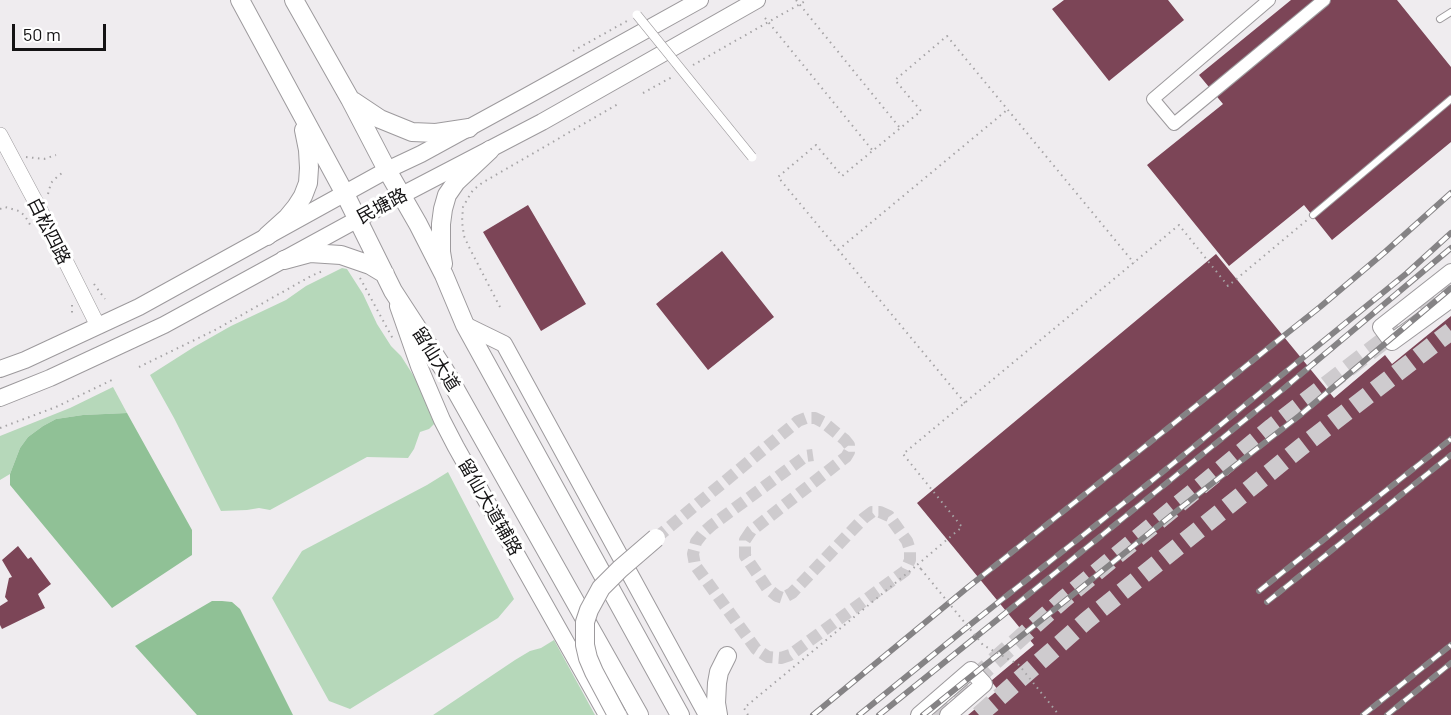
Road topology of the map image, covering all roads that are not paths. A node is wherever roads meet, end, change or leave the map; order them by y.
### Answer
1 (240, 0) edge
2 (294, 0) edge
3 (700, 0) edge
4 (758, 0) edge
5 (1269, 0) edge
6 (1323, 0) edge
7 (1451, 12) edge
8 (637, 15) road end
9 (1440, 19) dead end
10 (527, 96) junction
11 (350, 99) junction
12 (1451, 99) edge
13 (295, 103) junction
14 (542, 122) junction
15 (469, 128) junction
16 (0, 135) edge
17 (490, 150) junction
18 (752, 157) dead end
19 (387, 170) junction
20 (345, 194) junction
21 (402, 195) junction
22 (1313, 215) road end
23 (358, 219) junction
24 (267, 236) junction
25 (284, 260) junction
26 (1451, 272) edge
27 (444, 275) junction
28 (389, 282) junction
29 (1451, 299) edge
30 (465, 325) junction
31 (98, 326) junction
32 (0, 369) edge
33 (0, 398) edge
34 (656, 538) tunnel mouth
35 (727, 656) dead end
36 (607, 715) edge
37 (617, 715) edge
38 (639, 715) edge
39 (680, 715) edge
40 (707, 715) edge
41 (718, 715) edge
42 (919, 715) edge
43 (948, 715) edge

1 - 13 main road, 留仙大道
2 - 11 main road
3 - 10 main road, 民塘路
4 - 14 main road, 民塘路
5 - 6 street
7 - 9 lane
8 - 18 street, bridge
10 - 14 main road
10 - 15 main road, 民塘路
11 - 15 main road
11 - 19 main road
12 - 22 lane
13 - 20 main road, 留仙大道
13 - 24 main road
14 - 17 main road, 民塘路
15 - 19 main road, 民塘路
16 - 31 street, 白松四路
17 - 21 main road, 民塘路
17 - 27 main road
19 - 20 main road, 民塘路
19 - 21 main road
20 - 23 main road, 留仙大道
20 - 24 main road, 民塘路
21 - 23 main road, 民塘路
21 - 27 main road
23 - 25 main road, 民塘路
23 - 28 main road, 留仙大道
24 - 31 main road, 民塘路
25 - 28 main road
25 - 33 main road, 民塘路
26 - 29 main road
27 - 30 main road
28 - 36 main road, 留仙大道辅路
28 - 38 main road, 留仙大道
30 - 39 main road
30 - 40 main road
31 - 32 main road, 民塘路
34 - 37 main road, bridge
35 - 41 main road
42 - 43 main road

